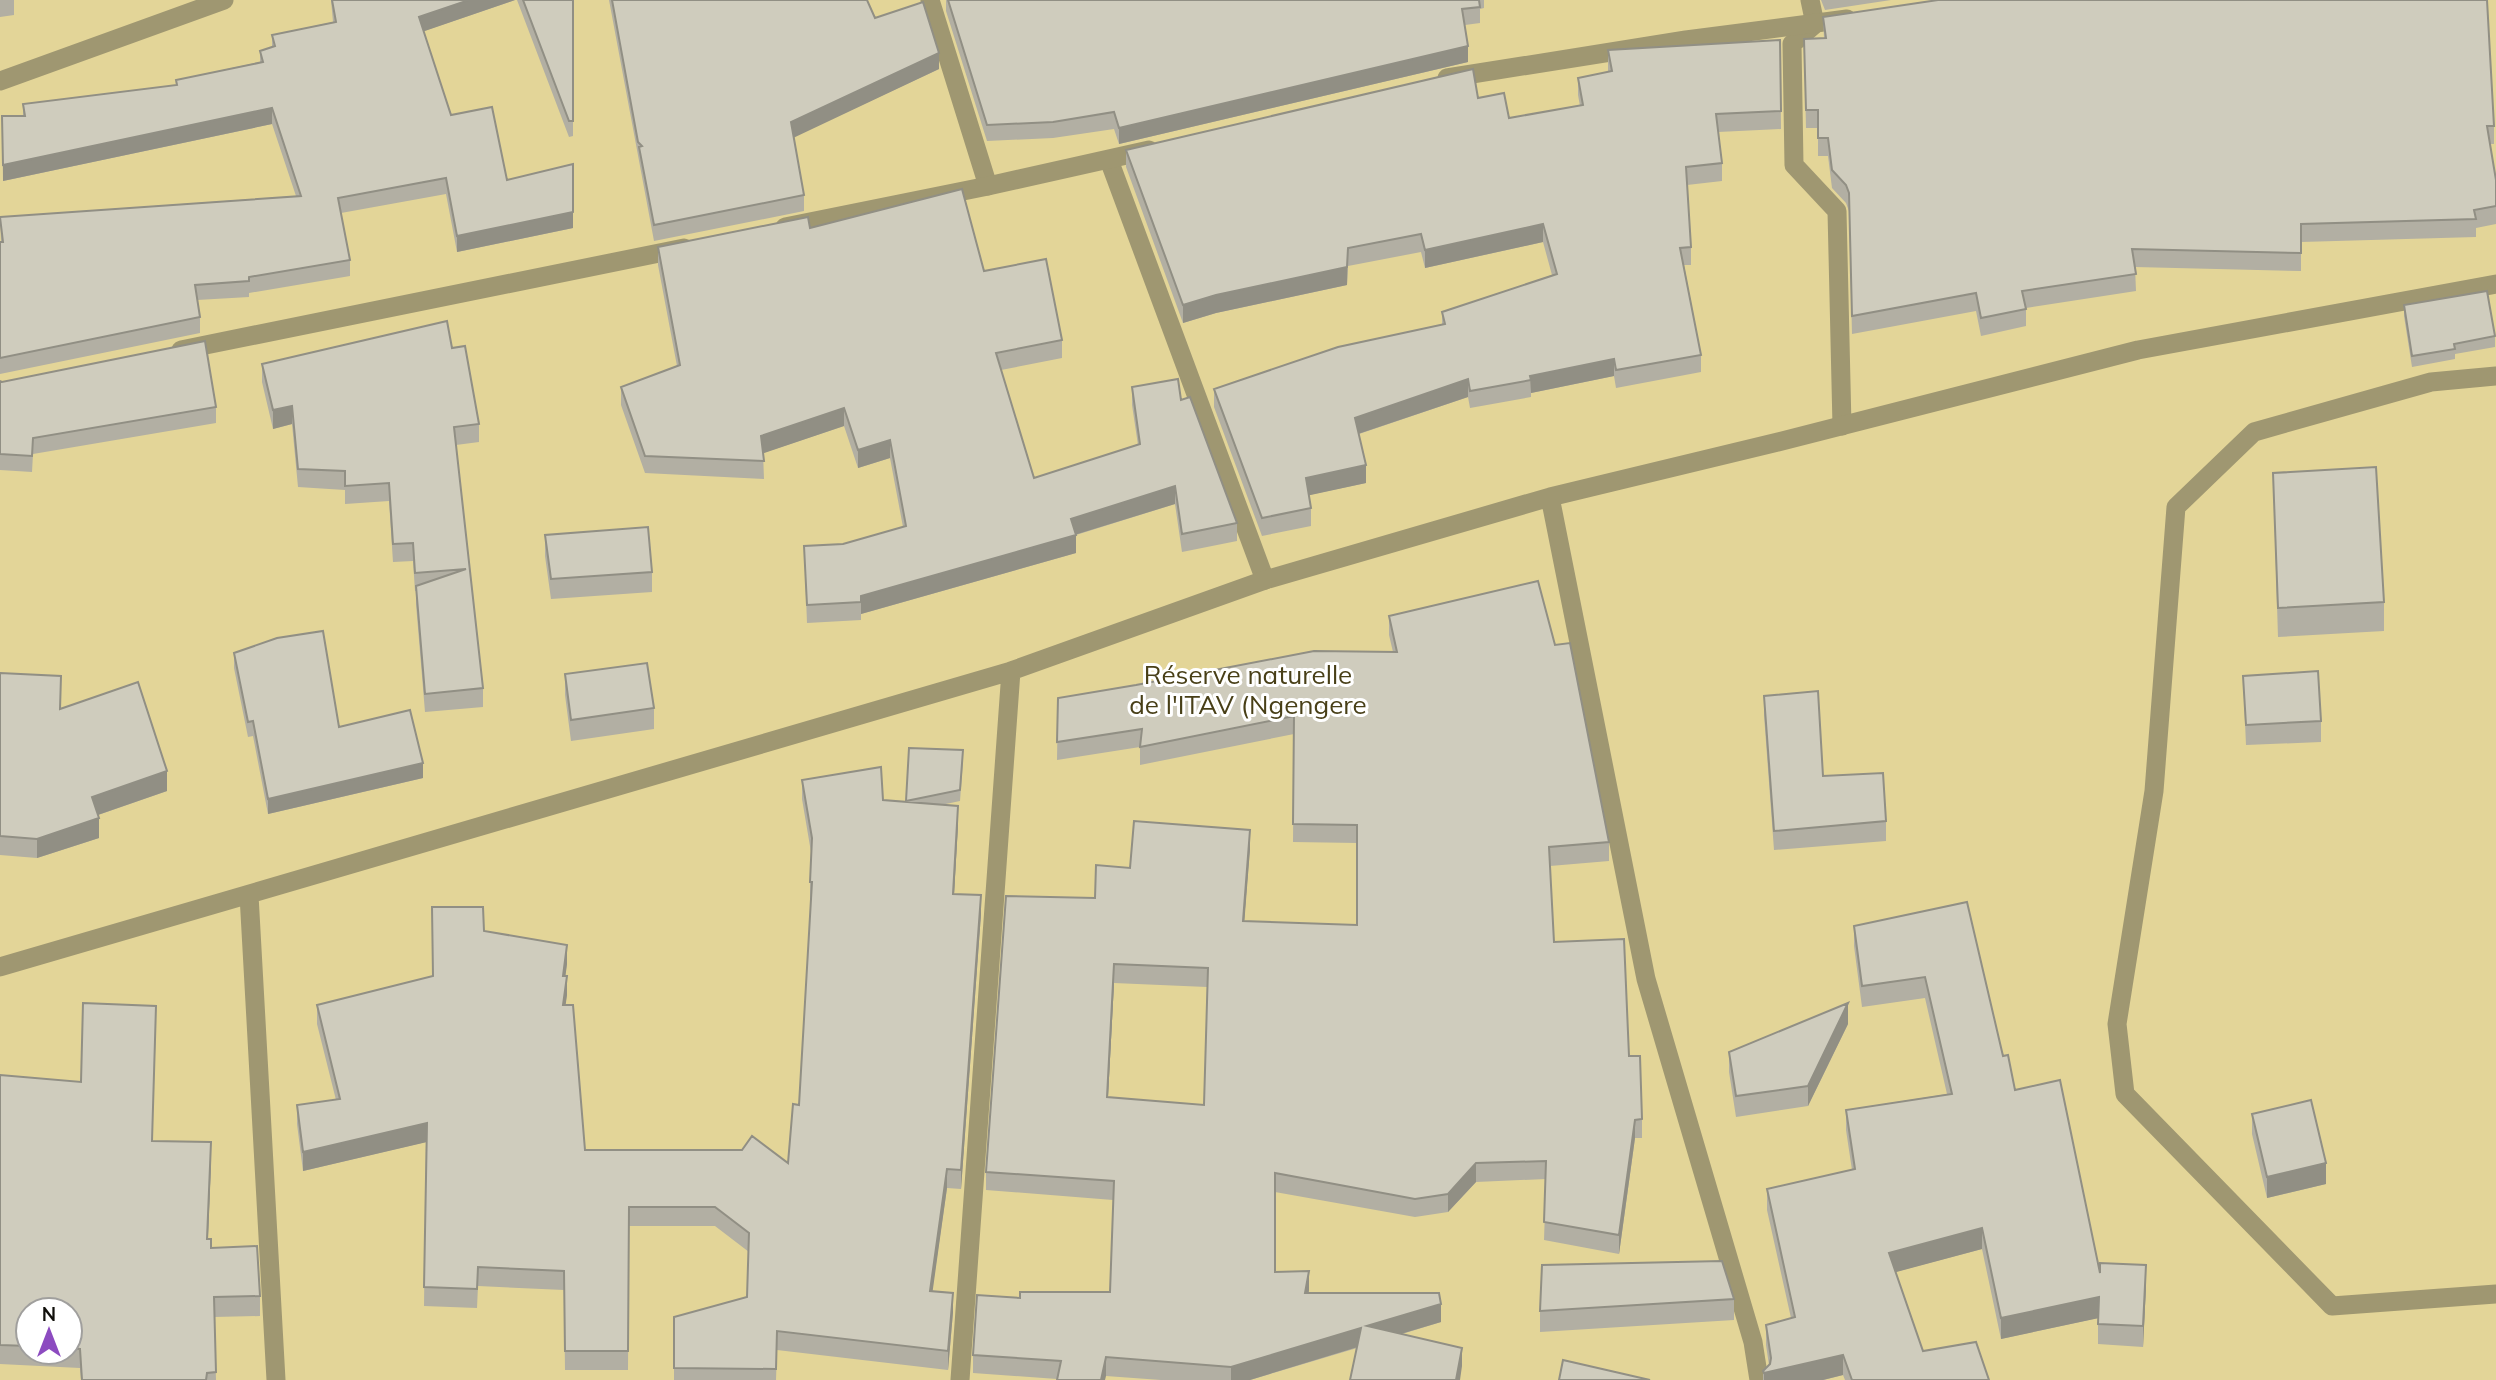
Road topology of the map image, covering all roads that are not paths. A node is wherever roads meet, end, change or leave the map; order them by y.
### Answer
1 (224, 0) edge
2 (930, 0) edge
3 (1810, 0) edge
4 (1867, 16) edge
5 (1815, 24) junction
6 (0, 81) edge
7 (1432, 82) edge
8 (1164, 147) edge
9 (1109, 160) junction
10 (988, 186) junction
11 (769, 230) edge
12 (701, 244) edge
13 (2496, 284) edge
14 (160, 354) edge
15 (2496, 376) edge
16 (1842, 426) junction
17 (1550, 497) junction
18 (1265, 580) junction
19 (1011, 671) junction
20 (249, 895) junction
21 (0, 967) edge
22 (2496, 1294) edge
23 (276, 1380) edge
24 (960, 1380) edge
25 (1759, 1380) edge

1 - 6 street
2 - 10 street
3 - 5 street
4 - 5 street
5 - 7 street
5 - 16 street
8 - 9 street
9 - 10 street
9 - 18 street
10 - 11 street
12 - 14 street
13 - 16 street
15 - 22 street
16 - 17 street
17 - 18 street
17 - 25 street
18 - 19 street
19 - 20 street
19 - 24 street
20 - 21 street
20 - 23 street

